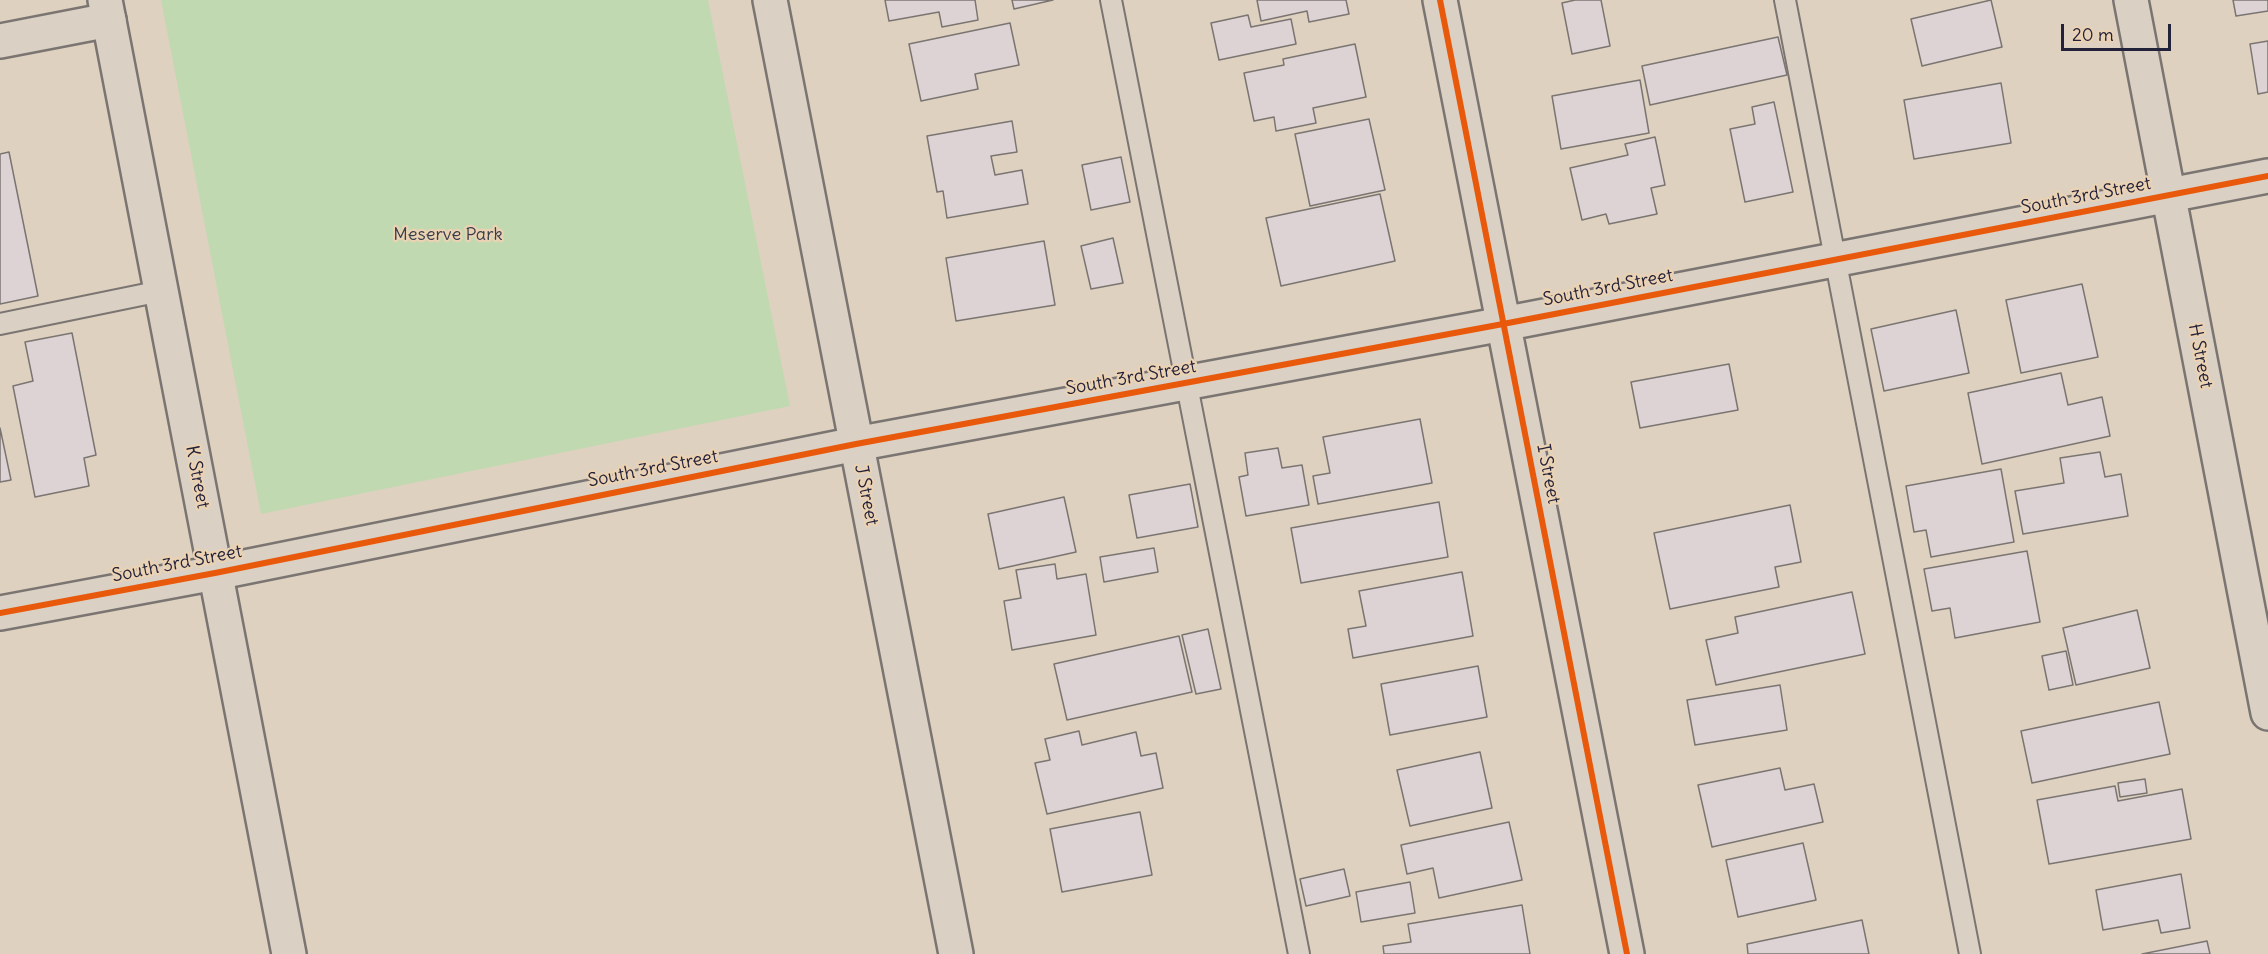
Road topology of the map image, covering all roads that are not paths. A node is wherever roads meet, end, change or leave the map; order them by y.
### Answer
1 (770, 0) edge
2 (1111, 0) edge
3 (1440, 0) edge
4 (1785, 0) edge
5 (2131, 0) edge
6 (107, 10) edge
7 (0, 41) edge
8 (2268, 176) edge
9 (2169, 195) junction
10 (1836, 259) junction
11 (161, 291) junction
12 (0, 324) edge
13 (1503, 324) junction
14 (1186, 383) junction
15 (856, 444) junction
16 (215, 573) junction
17 (0, 613) edge
18 (2268, 713) edge
19 (289, 954) edge
20 (956, 954) edge
21 (1299, 954) edge
22 (1627, 954) edge
23 (1970, 954) edge

1 - 15 street, J Street
2 - 14 lane
3 - 13 street, I Street
4 - 10 lane
5 - 9 street, H Street
6 - 7 street
6 - 11 street, K Street
8 - 9 street, South 3rd Street
9 - 10 street, South 3rd Street
9 - 18 street, H Street
10 - 13 street, South 3rd Street
10 - 23 lane
11 - 12 lane
11 - 16 street, K Street
13 - 14 street, South 3rd Street
13 - 22 street, I Street
14 - 15 street, South 3rd Street
14 - 21 lane
15 - 16 street, South 3rd Street
15 - 20 street, J Street
16 - 17 street, South 3rd Street
16 - 19 street, K Street

